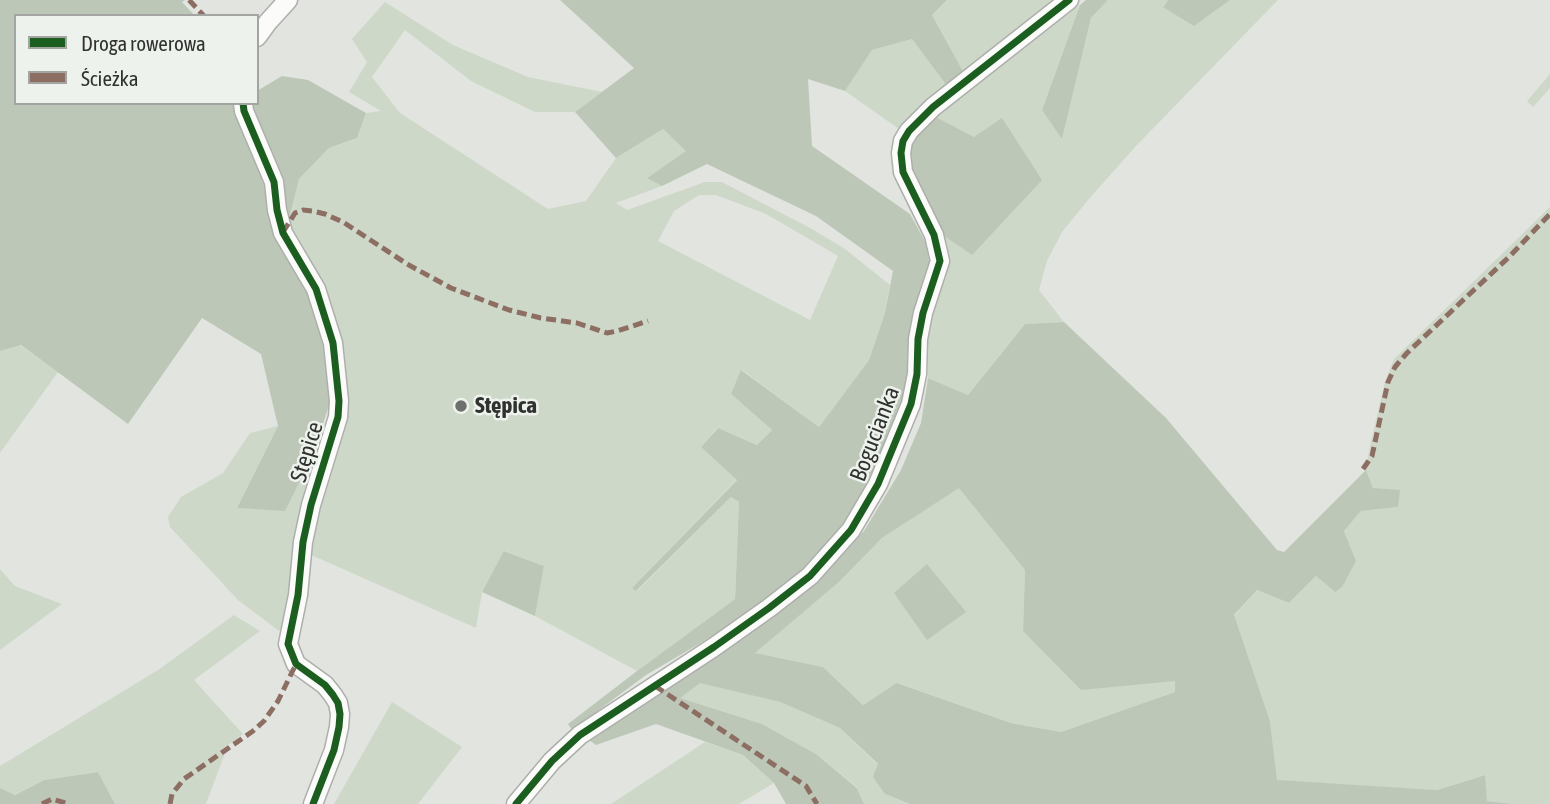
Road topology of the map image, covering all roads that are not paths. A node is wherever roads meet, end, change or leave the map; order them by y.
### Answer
1 (288, 0) edge
2 (1069, 0) edge
3 (259, 34) edge
4 (243, 105) edge
5 (313, 804) edge
6 (516, 804) edge

1 - 3 street
2 - 6 street, Bogucianka
4 - 5 street, Stępice

